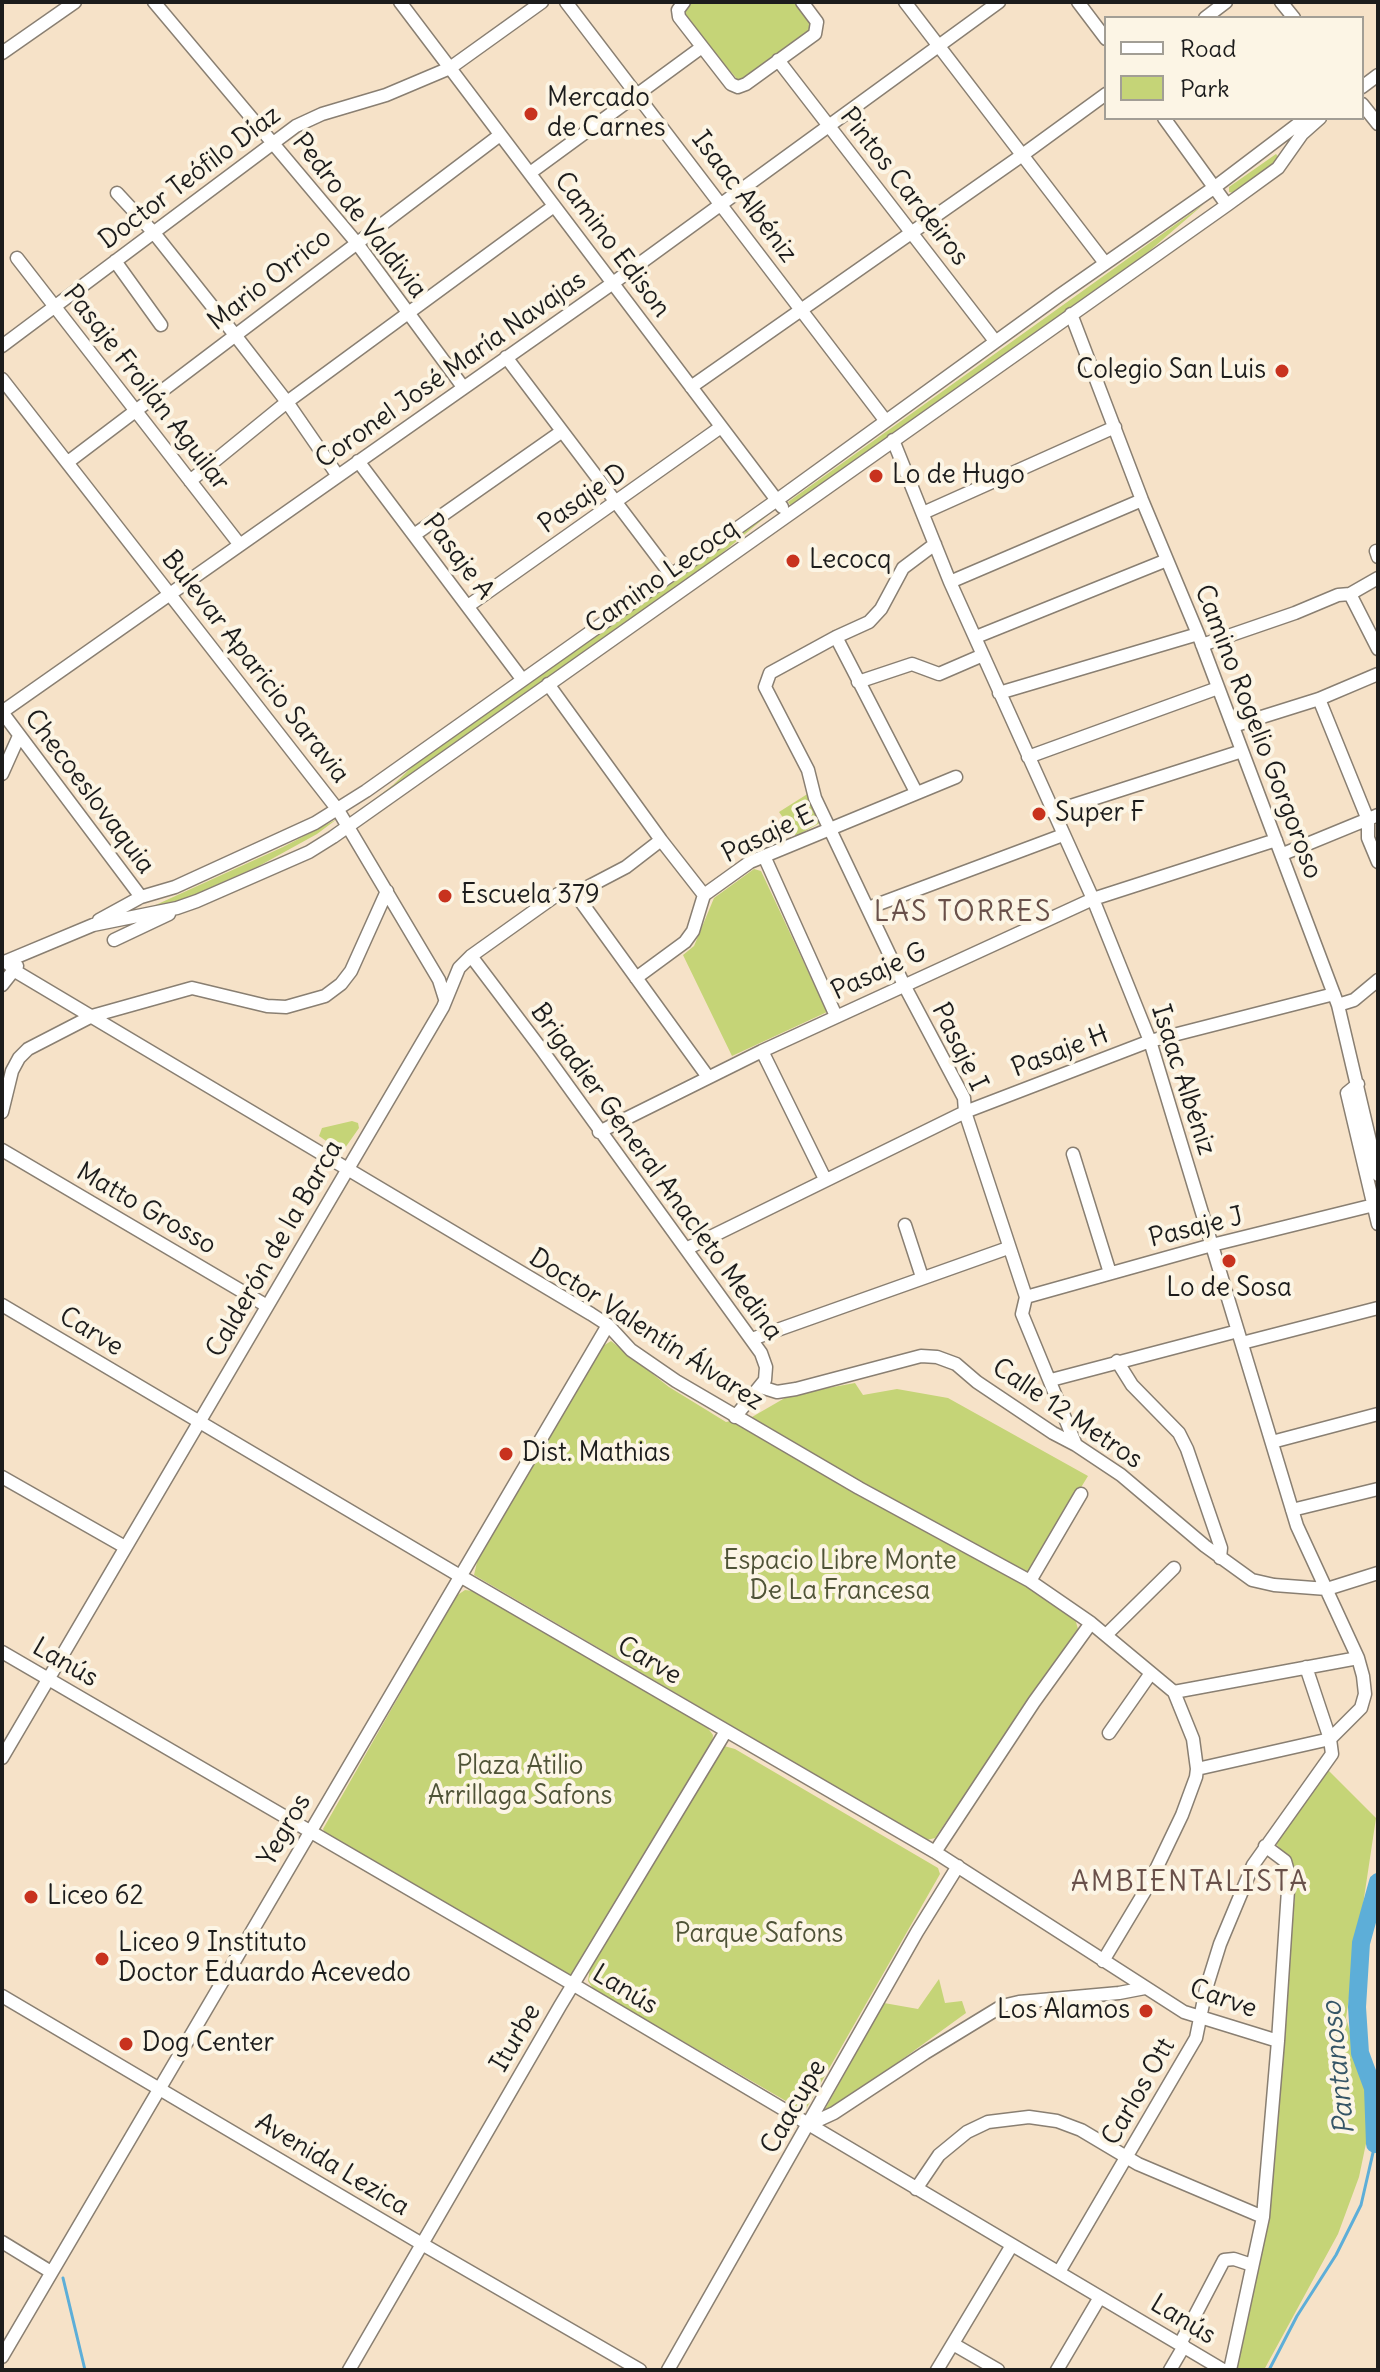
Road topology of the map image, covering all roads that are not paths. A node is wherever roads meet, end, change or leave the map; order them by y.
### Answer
1 (75, 2) edge
2 (154, 2) edge
3 (400, 2) edge
4 (542, 2) edge
5 (566, 2) edge
6 (802, 2) edge
7 (905, 2) edge
8 (999, 2) edge
9 (1078, 2) edge
10 (1226, 2) edge
11 (681, 6) edge
12 (1208, 16) edge
13 (1104, 36) edge
14 (939, 46) junction
15 (702, 47) junction
16 (2, 53) edge
17 (778, 60) junction
18 (450, 68) junction
19 (638, 94) junction
20 (1104, 95) edge
21 (1364, 106) edge
22 (1165, 120) edge
23 (1303, 120) edge
24 (1318, 120) edge
25 (1378, 124) edge
26 (829, 126) junction
27 (500, 135) junction
28 (273, 141) junction
29 (1021, 156) junction
30 (530, 173) junction
31 (1215, 187) junction
32 (117, 193) dead end
33 (722, 204) junction
34 (1227, 205) junction
35 (554, 206) junction
36 (154, 233) junction
37 (912, 234) junction
38 (356, 242) junction
39 (17, 258) dead end
40 (115, 261) junction
41 (1105, 263) junction
42 (613, 283) junction
43 (56, 306) junction
44 (802, 310) junction
45 (407, 313) junction
46 (1071, 314) junction
47 (161, 325) dead end
48 (235, 335) junction
49 (995, 341) junction
50 (2, 346) edge
51 (506, 357) junction
52 (2, 379) edge
53 (463, 387) junction
54 (691, 387) junction
55 (287, 402) junction
56 (136, 412) junction
57 (885, 420) junction
58 (721, 427) junction
59 (1115, 427) junction
60 (561, 432) junction
61 (893, 440) junction
62 (358, 461) junction
63 (68, 462) junction
64 (338, 476) junction
65 (190, 481) junction
66 (777, 500) junction
67 (1142, 500) junction
68 (614, 502) junction
69 (923, 513) junction
70 (788, 514) junction
71 (414, 535) junction
72 (935, 544) junction
73 (240, 545) junction
74 (1167, 560) junction
75 (671, 575) junction
76 (1378, 578) edge
77 (950, 582) junction
78 (170, 593) junction
79 (1350, 594) junction
80 (468, 606) junction
81 (836, 637) junction
82 (976, 637) junction
83 (1200, 640) junction
84 (1378, 649) edge
85 (983, 655) junction
86 (1378, 674) edge
87 (522, 679) junction
88 (858, 682) junction
89 (548, 684) junction
90 (1218, 688) junction
91 (999, 693) junction
92 (1319, 699) junction
93 (2, 712) edge
94 (1233, 726) junction
95 (19, 736) junction
96 (1242, 751) junction
97 (1028, 757) junction
98 (2, 774) edge
99 (956, 777) dead end
100 (916, 792) junction
101 (338, 810) junction
102 (1052, 812) junction
103 (1373, 817) edge
104 (348, 827) junction
105 (830, 829) junction
106 (1063, 835) junction
107 (661, 840) junction
108 (1276, 840) junction
109 (1283, 854) junction
110 (764, 856) junction
111 (1378, 862) edge
112 (387, 891) junction
113 (574, 892) junction
114 (704, 895) junction
115 (141, 897) junction
116 (1093, 899) junction
117 (177, 908) junction
118 (868, 908) junction
119 (93, 925) junction
120 (114, 940) dead end
121 (471, 956) junction
122 (8, 965) edge
123 (636, 978) junction
124 (1378, 980) edge
125 (2, 985) edge
126 (904, 985) junction
127 (445, 999) junction
128 (1336, 999) junction
129 (92, 1016) junction
130 (836, 1016) junction
131 (1150, 1041) junction
132 (762, 1051) junction
133 (708, 1077) junction
134 (1358, 1084) junction
135 (2, 1112) edge
136 (965, 1112) junction
137 (599, 1132) junction
138 (2, 1150) edge
139 (1073, 1154) dead end
140 (347, 1170) junction
141 (1378, 1175) edge
142 (825, 1179) junction
143 (1376, 1204) edge
144 (1378, 1224) edge
145 (905, 1225) dead end
146 (1212, 1245) junction
147 (1008, 1248) junction
148 (686, 1249) junction
149 (1110, 1273) junction
150 (922, 1277) junction
151 (1026, 1297) junction
152 (2, 1305) edge
153 (267, 1306) junction
154 (1378, 1308) edge
155 (608, 1325) junction
156 (1240, 1337) junction
157 (752, 1339) junction
158 (1117, 1361) junction
159 (1051, 1380) junction
160 (761, 1387) junction
161 (1378, 1414) edge
162 (735, 1417) junction
163 (199, 1422) junction
164 (1272, 1442) junction
165 (1076, 1445) junction
166 (2, 1477) edge
167 (1378, 1489) edge
168 (1081, 1494) dead end
169 (1292, 1510) junction
170 (125, 1547) junction
171 (1220, 1558) junction
172 (1174, 1568) dead end
173 (1378, 1573) edge
174 (460, 1576) junction
175 (1030, 1581) junction
176 (1327, 1589) junction
177 (1091, 1623) junction
178 (1106, 1635) junction
179 (2, 1652) edge
180 (1358, 1658) junction
181 (1306, 1667) junction
182 (1151, 1673) junction
183 (48, 1679) junction
184 (1174, 1692) junction
185 (726, 1731) junction
186 (1109, 1733) dead end
187 (1330, 1739) junction
188 (3, 1753) edge
189 (1197, 1769) junction
190 (309, 1832) junction
191 (1265, 1846) junction
192 (935, 1852) junction
193 (958, 1866) junction
194 (1103, 1961) junction
195 (574, 1985) junction
196 (1145, 1988) junction
197 (2, 1996) edge
198 (1200, 2018) junction
199 (1278, 2041) junction
200 (160, 2088) junction
201 (808, 2125) junction
202 (1127, 2157) junction
203 (916, 2189) junction
204 (1263, 2217) junction
205 (2, 2242) edge
206 (422, 2244) junction
207 (1012, 2245) junction
208 (1252, 2265) junction
209 (51, 2272) junction
210 (1059, 2272) junction
211 (1100, 2297) junction
212 (953, 2344) junction
213 (1182, 2345) junction
214 (2, 2357) edge
215 (349, 2370) edge
216 (640, 2370) edge
217 (668, 2370) edge
218 (937, 2370) edge
219 (998, 2370) edge
220 (1057, 2370) edge
221 (1170, 2370) edge
222 (1223, 2370) edge
223 (1230, 2370) edge

1 - 16 street
2 - 28 street, Pedro de Valdivia
3 - 18 street, Camino Edison
4 - 18 street, Doctor Teófilo Díaz
5 - 19 street, Isaac Albéniz
6 - 17 street
7 - 14 street
8 - 14 street, Coronel José María Navajas
9 - 13 street
10 - 12 street
11 - 15 street
14 - 26 street, Coronel José María Navajas
14 - 29 street
15 - 17 street
15 - 19 street
17 - 26 street, Pintos Cardeiros
18 - 27 street, Camino Edison
18 - 28 street, Doctor Teófilo Díaz
19 - 30 street
19 - 33 street, Isaac Albéniz
20 - 29 street
21 - 25 street
22 - 31 street
23 - 31 street, Camino Lecocq
24 - 34 street, Camino Lecocq
26 - 33 street, Coronel José María Navajas
26 - 37 street, Pintos Cardeiros
27 - 30 street, Camino Edison
27 - 38 street, Mario Orrico
28 - 36 street, Doctor Teófilo Díaz
28 - 38 street, Pedro de Valdivia
29 - 37 street
29 - 41 street
30 - 35 street, Camino Edison
31 - 34 street
31 - 41 street, Camino Lecocq
32 - 36 street
33 - 42 street, Coronel José María Navajas
33 - 44 street, Isaac Albéniz
34 - 46 street, Camino Lecocq
35 - 42 street, Camino Edison
35 - 45 street
36 - 40 street, Doctor Teófilo Díaz
36 - 48 street
37 - 44 street
37 - 49 street, Pintos Cardeiros
38 - 45 street, Pedro de Valdivia
38 - 48 street, Mario Orrico
39 - 43 street, Pasaje Froilán Aguilar
40 - 43 street, Doctor Teófilo Díaz
40 - 47 street
41 - 49 street, Camino Lecocq
42 - 51 street, Coronel José María Navajas
42 - 54 street, Camino Edison
43 - 50 street, Doctor Teófilo Díaz
43 - 56 street, Pasaje Froilán Aguilar
44 - 54 street
44 - 57 street, Isaac Albéniz
45 - 53 street, Pedro de Valdivia
45 - 55 street
46 - 59 street, Camino Rogelio Gorgoroso
46 - 61 street, Camino Lecocq
48 - 55 street
48 - 56 street, Mario Orrico
49 - 57 street, Camino Lecocq
51 - 53 street, Coronel José María Navajas
51 - 60 street
52 - 63 street, Bulevar Aparicio Saravia
53 - 62 street, Coronel José María Navajas
54 - 58 street, Camino Edison
55 - 64 street
55 - 65 street
56 - 63 street, Mario Orrico
56 - 65 street, Pasaje Froilán Aguilar
57 - 66 street, Camino Lecocq
58 - 66 street, Camino Edison
58 - 68 street, Pasaje D
59 - 67 street, Camino Rogelio Gorgoroso
59 - 69 street
60 - 68 street
60 - 71 street
61 - 69 street, Isaac Albéniz
61 - 70 street, Camino Lecocq
62 - 64 street, Coronel José María Navajas
62 - 71 street, Pasaje A
63 - 78 street, Bulevar Aparicio Saravia
64 - 73 street, Coronel José María Navajas
65 - 73 street, Pasaje Froilán Aguilar
66 - 70 street, Camino Edison
66 - 75 street, Camino Lecocq
67 - 74 street, Camino Rogelio Gorgoroso
67 - 77 street
68 - 75 street
68 - 80 street, Pasaje D
69 - 72 street, Isaac Albéniz
70 - 89 street, Camino Lecocq
71 - 80 street, Pasaje A
72 - 77 street, Isaac Albéniz
72 - 81 street
73 - 78 street, Coronel José María Navajas
74 - 82 street
74 - 83 street, Camino Rogelio Gorgoroso
75 - 87 street, Camino Lecocq
76 - 79 street
77 - 82 street, Isaac Albéniz
78 - 93 street, Coronel José María Navajas
78 - 101 street, Bulevar Aparicio Saravia
79 - 83 street
79 - 84 street
80 - 87 street, Pasaje A
81 - 88 street
81 - 105 street, Pasaje I
82 - 85 street, Isaac Albéniz
83 - 90 street, Camino Rogelio Gorgoroso
83 - 91 street
85 - 88 street
85 - 91 street, Isaac Albéniz
86 - 92 street
87 - 101 street, Camino Lecocq
88 - 100 street
89 - 104 street, Camino Lecocq
89 - 107 street
90 - 94 street, Camino Rogelio Gorgoroso
90 - 97 street
91 - 97 street, Isaac Albéniz
92 - 94 street
92 - 103 street
93 - 95 street, Checoeslovaquia
94 - 96 street, Camino Rogelio Gorgoroso
95 - 98 street
95 - 115 street, Checoeslovaquia
96 - 102 street
96 - 108 street, Camino Rogelio Gorgoroso
97 - 102 street, Isaac Albéniz
99 - 100 street, Pasaje E
100 - 105 street, Pasaje E
101 - 104 street, Bulevar Aparicio Saravia
101 - 115 street, Camino Lecocq
102 - 106 street, Isaac Albéniz
103 - 109 street
103 - 111 street
104 - 112 street, Bulevar Aparicio Saravia
104 - 117 street, Camino Lecocq
105 - 110 street, Pasaje E
105 - 118 street, Pasaje I
106 - 116 street, Isaac Albéniz
106 - 118 street
107 - 113 street, Calderón de la Barca
107 - 114 street
108 - 109 street, Camino Rogelio Gorgoroso
108 - 116 street, Pasaje G
109 - 128 street, Camino Rogelio Gorgoroso
110 - 114 street, Pasaje E
110 - 130 street
112 - 127 street, Bulevar Aparicio Saravia
112 - 129 street
113 - 121 street, Calderón de la Barca
113 - 123 street
114 - 123 street, Pasaje E
115 - 119 street, Camino Lecocq
116 - 126 street, Pasaje G
116 - 131 street, Isaac Albéniz
117 - 119 street, Camino Lecocq
117 - 120 street
118 - 126 street, Pasaje I
119 - 122 street, Camino Lecocq
121 - 127 street, Calderón de la Barca
121 - 137 street, Brigadier General Anacleto Medina
122 - 125 street, Camino Lecocq
122 - 129 street, Doctor Valentín Álvarez
123 - 133 street
124 - 128 street, Pasaje H
126 - 130 street, Pasaje G
126 - 136 street, Pasaje I
127 - 140 street, Calderón de la Barca
128 - 131 street, Pasaje H
128 - 134 street, Camino Rogelio Gorgoroso
129 - 135 street
129 - 140 street, Doctor Valentín Álvarez
130 - 132 street, Pasaje G
131 - 136 street, Pasaje H
131 - 146 street, Isaac Albéniz
132 - 133 street, Pasaje G
132 - 142 street
133 - 137 street, Pasaje G
134 - 141 street, Camino Rogelio Gorgoroso
134 - 143 street
136 - 142 street, Pasaje H
136 - 147 street, Pasaje I
137 - 148 street, Brigadier General Anacleto Medina
138 - 153 street, Matto Grosso
139 - 149 street
140 - 153 street, Calderón de la Barca
140 - 155 street, Doctor Valentín Álvarez
142 - 148 street, Pasaje H
143 - 144 street
143 - 146 street, Pasaje J
145 - 150 street
146 - 149 street, Pasaje J
146 - 156 street, Isaac Albéniz
147 - 150 street
147 - 151 street, Pasaje I
148 - 157 street, Brigadier General Anacleto Medina
149 - 151 street, Pasaje J
150 - 157 street
151 - 159 street, Pasaje I
152 - 163 street, Carve
153 - 163 street, Calderón de la Barca
154 - 156 street
155 - 162 street, Doctor Valentín Álvarez
155 - 174 street, Yegros
156 - 158 street
156 - 164 street, Isaac Albéniz
157 - 160 street, Brigadier General Anacleto Medina
158 - 159 street
158 - 171 street
159 - 165 street, Pasaje I
160 - 162 street
160 - 165 street, Calle 12 Metros
161 - 164 street
162 - 175 street, Doctor Valentín Álvarez
163 - 170 street, Calderón de la Barca
163 - 174 street, Carve
164 - 169 street, Isaac Albéniz
165 - 171 street, Calle 12 Metros
166 - 170 street
167 - 169 street
168 - 175 street
169 - 176 street, Isaac Albéniz
170 - 183 street, Calderón de la Barca
171 - 176 street, Calle 12 Metros
172 - 178 street
173 - 176 street
174 - 185 street, Carve
174 - 190 street, Yegros
175 - 177 street, Doctor Valentín Álvarez
176 - 180 street, Isaac Albéniz
177 - 178 street, Doctor Valentín Álvarez
177 - 192 street
178 - 182 street, Doctor Valentín Álvarez
179 - 183 street, Lanús
180 - 181 street
180 - 187 street, Isaac Albéniz
181 - 184 street
181 - 187 street
182 - 184 street, Doctor Valentín Álvarez
182 - 186 street
183 - 188 street, Calderón de la Barca
183 - 190 street, Lanús
184 - 189 street
185 - 192 street, Carve
185 - 195 street, Iturbe
187 - 189 street
187 - 191 street, Carlos Ott
189 - 194 street
190 - 195 street, Lanús
190 - 200 street, Yegros
191 - 198 street, Carlos Ott
191 - 199 street
192 - 193 street, Carve
193 - 194 street, Carve
193 - 201 street, Caacupe
194 - 196 street, Carve
195 - 201 street, Lanús
195 - 206 street, Iturbe
196 - 198 street, Carve
196 - 201 street
197 - 200 street, Avenida Lezica
198 - 199 street, Carve
198 - 202 street, Carlos Ott
199 - 204 street
200 - 206 street, Avenida Lezica
200 - 209 street, Yegros
201 - 203 street, Lanús
201 - 217 street, Caacupe
202 - 203 street
202 - 204 street
202 - 210 street, Carlos Ott
203 - 207 street, Lanús
204 - 208 street
205 - 209 street
206 - 215 street, Iturbe
206 - 216 street, Avenida Lezica
207 - 210 street, Lanús
207 - 212 street
208 - 213 street
208 - 223 street
209 - 214 street, Yegros
210 - 211 street, Lanús
211 - 213 street, Lanús
211 - 220 street
212 - 218 street
212 - 219 street
213 - 221 street
213 - 222 street, Lanús

